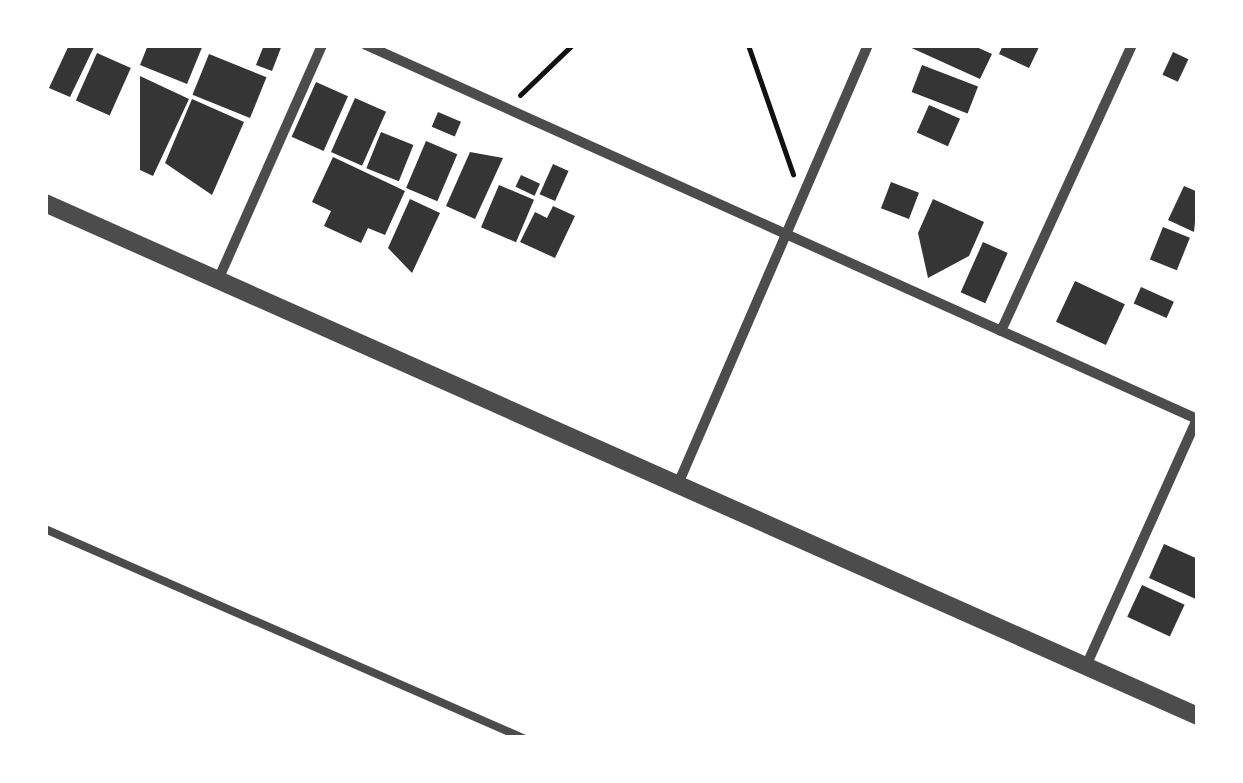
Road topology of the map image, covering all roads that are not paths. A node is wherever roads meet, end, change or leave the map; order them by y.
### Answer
1 (322, 45) edge
2 (366, 45) edge
3 (868, 45) edge
4 (1132, 45) edge
5 (45, 203) edge
6 (786, 234) junction
7 (218, 280) junction
8 (1001, 331) junction
9 (1198, 418) edge
10 (678, 484) junction
11 (45, 529) edge
12 (1086, 666) junction
13 (1198, 716) edge
14 (523, 738) edge

1 - 7 street
2 - 6 street
3 - 6 street
4 - 8 street
5 - 7 street
6 - 8 street
6 - 10 street
7 - 10 street
8 - 9 street
9 - 12 street
10 - 12 street
11 - 14 lane
12 - 13 street

